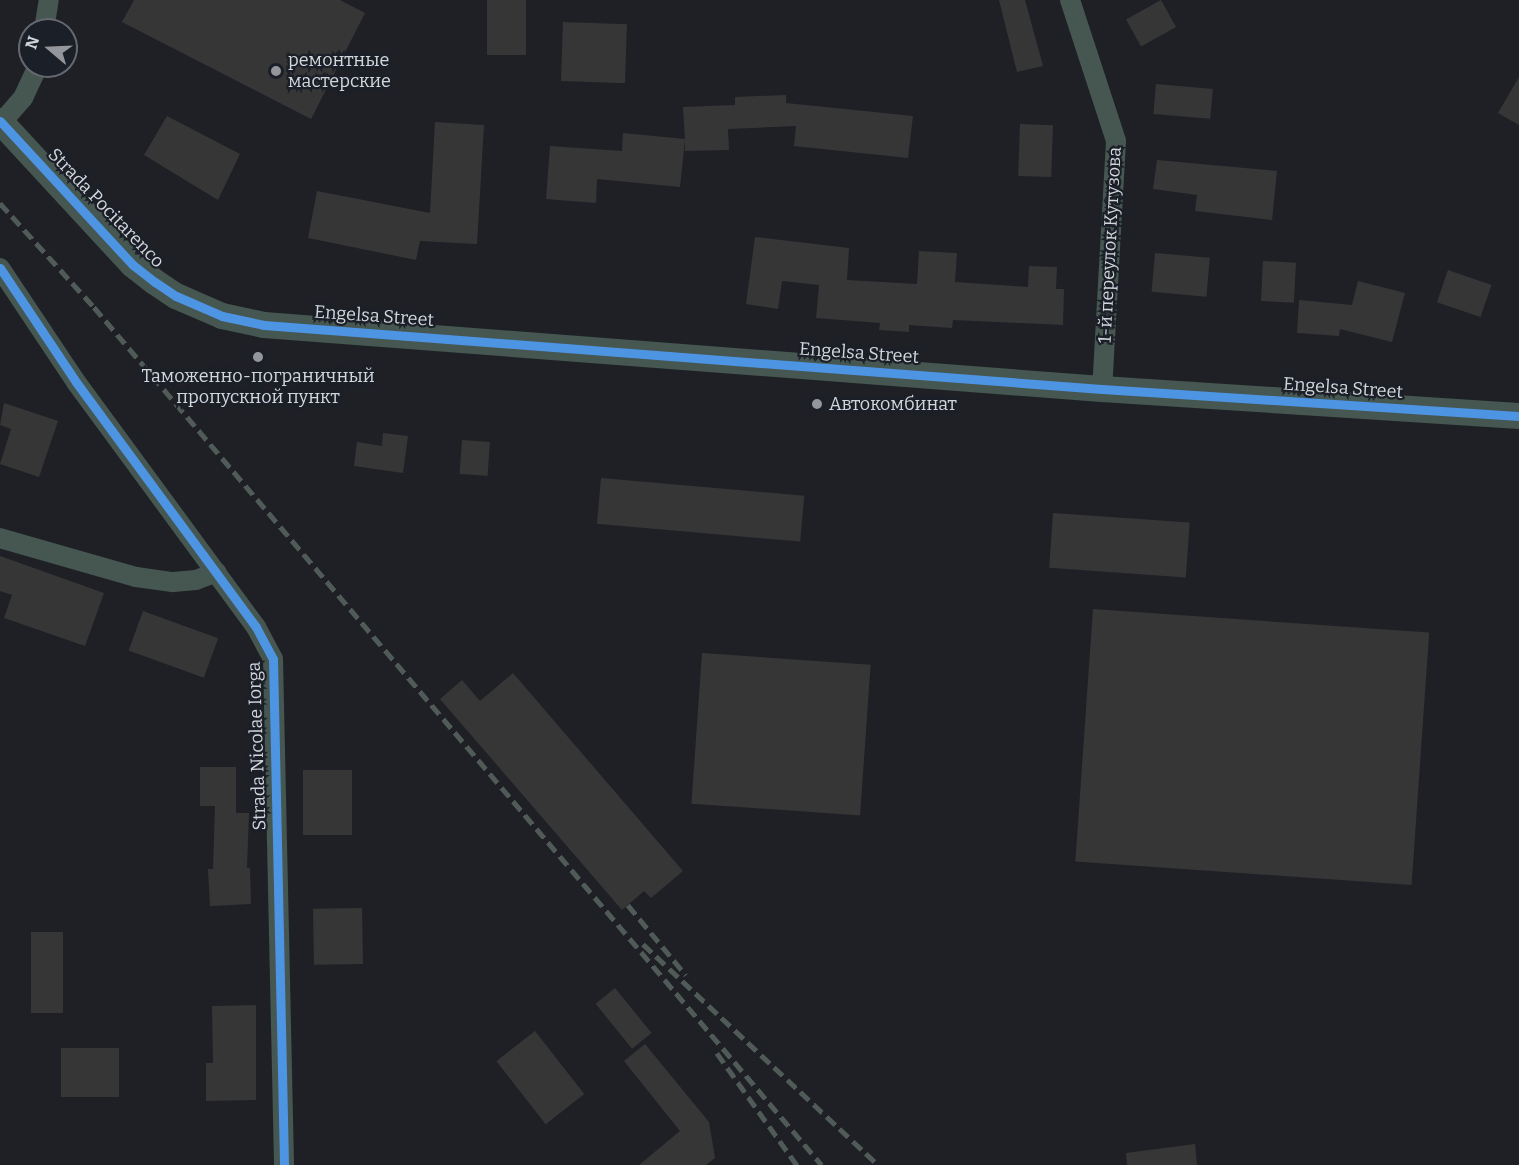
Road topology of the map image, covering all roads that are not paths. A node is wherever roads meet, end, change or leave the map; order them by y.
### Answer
1 (49, 0) edge
2 (1071, 0) edge
3 (46, 18) edge
4 (32, 78) edge
5 (1, 121) edge
6 (0, 268) edge
7 (198, 307) joint
8 (1102, 389) junction
9 (1519, 416) edge
10 (0, 538) edge
11 (217, 572) junction
12 (284, 1165) edge

1 - 3 street
2 - 8 street, 1-й переулок Кутузова
4 - 5 street
5 - 7 street, Strada Pocitarenco
6 - 11 street, Strada Nicolae Iorga
7 - 8 street, Engelsa Street
8 - 9 street, Engelsa Street
10 - 11 street
11 - 12 street, Strada Nicolae Iorga

